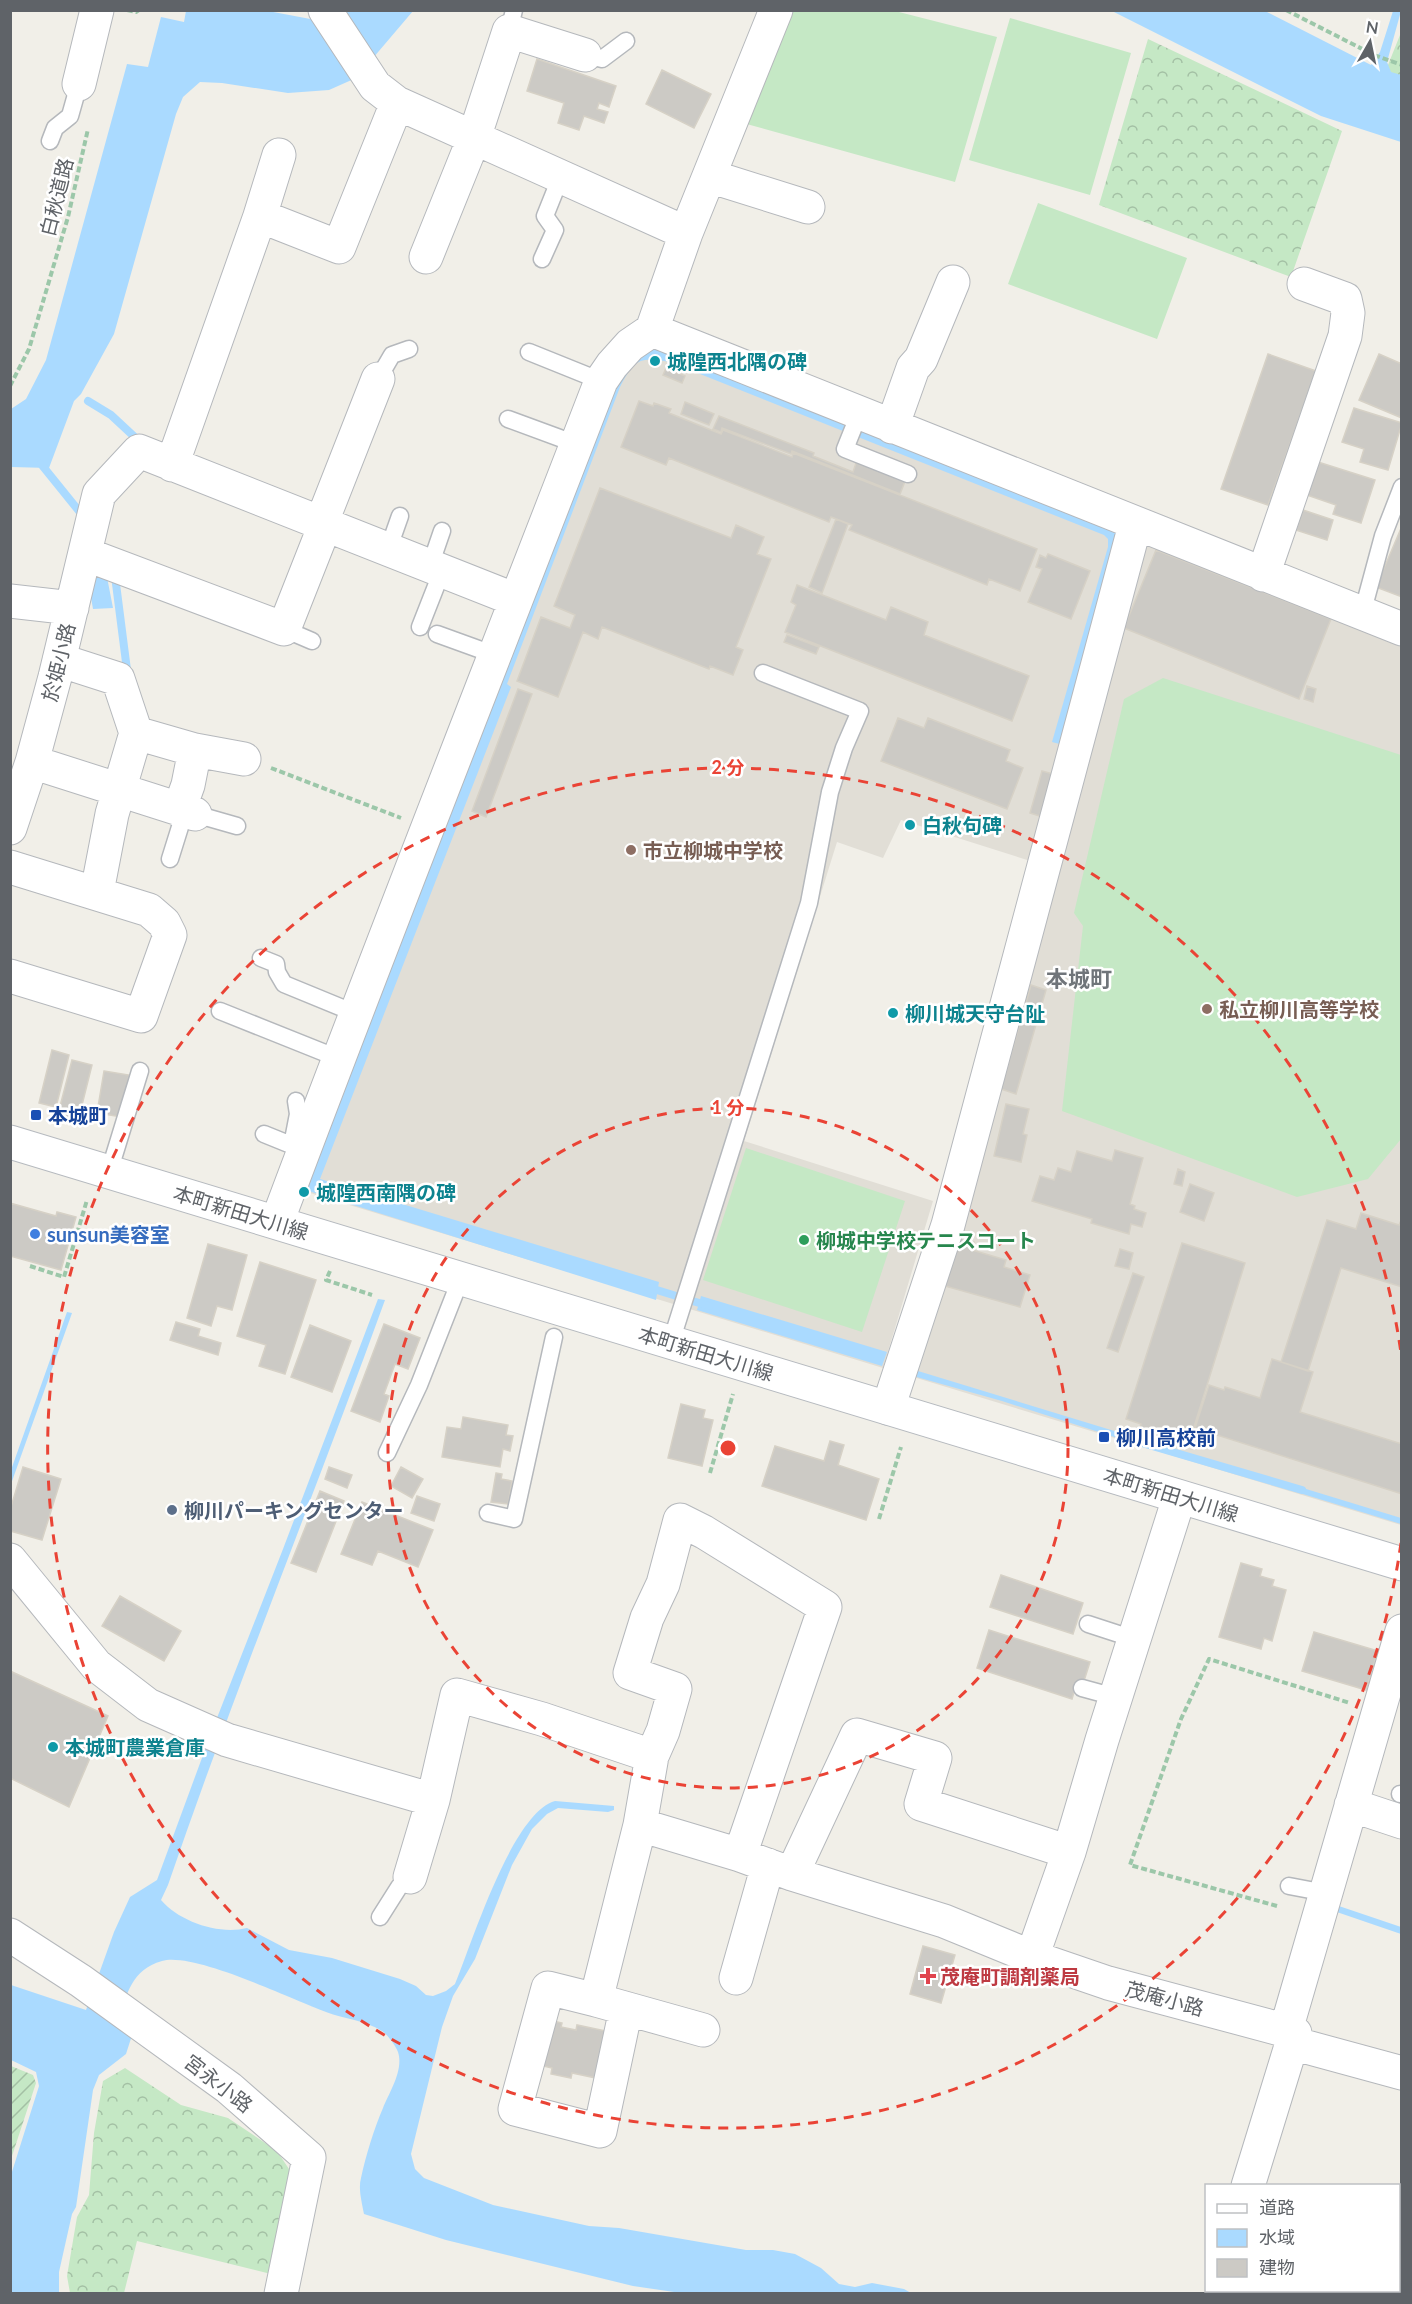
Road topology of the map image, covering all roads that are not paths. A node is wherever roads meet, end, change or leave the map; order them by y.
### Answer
1 (97, 10) edge
2 (776, 10) edge
3 (329, 17) edge
4 (511, 21) edge
5 (626, 41) dead end
6 (585, 55) joint
7 (79, 84) joint
8 (396, 103) junction
9 (474, 138) junction
10 (50, 141) dead end
11 (279, 155) dead end
12 (561, 176) junction
13 (709, 176) junction
14 (808, 207) dead end
15 (260, 216) junction
16 (686, 233) junction
17 (426, 257) dead end
18 (542, 260) dead end
19 (953, 282) dead end
20 (1304, 284) dead end
21 (651, 330) junction
22 (409, 348) dead end
23 (529, 352) dead end
24 (378, 380) joint
25 (601, 381) junction
26 (508, 419) dead end
27 (854, 424) junction
28 (892, 427) junction
29 (576, 444) junction
30 (175, 458) junction
31 (908, 474) dead end
32 (1401, 487) edge
33 (400, 516) dead end
34 (323, 524) junction
35 (1135, 525) junction
36 (442, 531) dead end
37 (388, 550) junction
38 (85, 554) junction
39 (435, 562) junction
40 (1263, 575) junction
41 (520, 592) junction
42 (10, 601) edge
43 (72, 608) junction
44 (1362, 614) junction
45 (420, 627) dead end
46 (1401, 629) edge
47 (437, 634) dead end
48 (495, 655) junction
49 (59, 660) junction
50 (763, 673) dead end
51 (136, 734) junction
52 (195, 750) junction
53 (244, 759) road end
54 (32, 762) junction
55 (119, 790) junction
56 (186, 812) junction
57 (13, 814) edge
58 (237, 826) dead end
59 (170, 859) dead end
60 (10, 867) edge
61 (97, 892) junction
62 (261, 958) dead end
63 (10, 976) edge
64 (220, 1011) dead end
65 (357, 1014) junction
66 (340, 1059) junction
67 (140, 1071) dead end
68 (296, 1101) dead end
69 (264, 1134) dead end
70 (10, 1142) edge
71 (298, 1148) junction
72 (109, 1172) junction
73 (277, 1222) junction
74 (461, 1278) junction
75 (554, 1337) dead end
76 (671, 1342) junction
77 (888, 1408) junction
78 (387, 1453) dead end
79 (1179, 1498) junction
80 (488, 1513) dead end
81 (10, 1560) edge
82 (1401, 1564) edge
83 (1088, 1624) dead end
84 (1401, 1631) edge
85 (1134, 1639) junction
86 (1082, 1688) dead end
87 (1115, 1697) junction
88 (652, 1756) junction
89 (433, 1800) junction
90 (1401, 1804) edge
91 (1351, 1805) junction
92 (640, 1825) junction
93 (1069, 1852) junction
94 (767, 1864) junction
95 (410, 1877) joint
96 (1289, 1886) dead end
97 (1322, 1906) junction
98 (380, 1917) dead end
99 (10, 1935) edge
100 (1032, 1957) junction
101 (736, 1978) dead end
102 (1314, 1988) dead end
103 (703, 2030) dead end
104 (1291, 2035) junction
105 (1401, 2073) edge
106 (1249, 2184) edge
107 (281, 2294) edge

1 - 7 street
2 - 13 street
3 - 8 street
4 - 6 street
4 - 9 street
5 - 6 lane
7 - 10 lane
8 - 9 street
8 - 15 street
9 - 12 street
9 - 17 street
11 - 15 street
12 - 16 street
12 - 18 lane
13 - 14 street
13 - 16 street
15 - 30 street
16 - 21 street
19 - 28 street
20 - 40 street
21 - 25 street
21 - 27 street
22 - 24 lane
23 - 25 lane
24 - 34 street
25 - 29 street
26 - 29 lane
27 - 28 street
27 - 31 lane
28 - 35 street
29 - 41 street
30 - 34 street
30 - 38 street, 於姫小路
32 - 44 lane
33 - 37 lane
34 - 37 street
34 - 38 street
35 - 40 street
35 - 77 street
36 - 39 lane
37 - 39 street
38 - 43 street, 於姫小路
39 - 41 street
39 - 45 lane
40 - 44 street
41 - 48 street
42 - 43 street
43 - 49 street, 於姫小路
44 - 46 street
47 - 48 lane
48 - 65 street
49 - 51 street
49 - 54 street, 於姫小路
50 - 76 lane
51 - 52 street
51 - 55 street
52 - 53 street
52 - 56 street
54 - 55 street
54 - 57 street, 於姫小路
55 - 56 street
55 - 61 street
56 - 58 lane
56 - 59 lane
60 - 61 street
61 - 63 street
62 - 65 lane
64 - 66 lane
65 - 66 street
66 - 71 street
67 - 72 lane
68 - 71 lane
69 - 71 lane
70 - 72 street, 本町新田大川線
71 - 73 street
72 - 73 street, 本町新田大川線
73 - 74 street, 本町新田大川線
74 - 76 street, 本町新田大川線
74 - 78 lane
75 - 80 lane
76 - 77 street, 本町新田大川線
77 - 79 street, 本町新田大川線
79 - 82 street, 本町新田大川線
79 - 85 street
81 - 89 street
83 - 85 lane
84 - 91 street
85 - 87 street
86 - 87 lane
87 - 93 street
88 - 89 street
88 - 92 street
88 - 94 street
89 - 95 street
90 - 91 street
91 - 97 street
92 - 94 street, 茂庵小路
92 - 103 street
93 - 94 street
93 - 100 street
94 - 100 street, 茂庵小路
94 - 101 street
95 - 98 lane
96 - 97 lane
97 - 104 street
99 - 107 street, 宮永小路
100 - 104 street, 茂庵小路
102 - 104 lane
104 - 105 street, 茂庵小路
104 - 106 street

